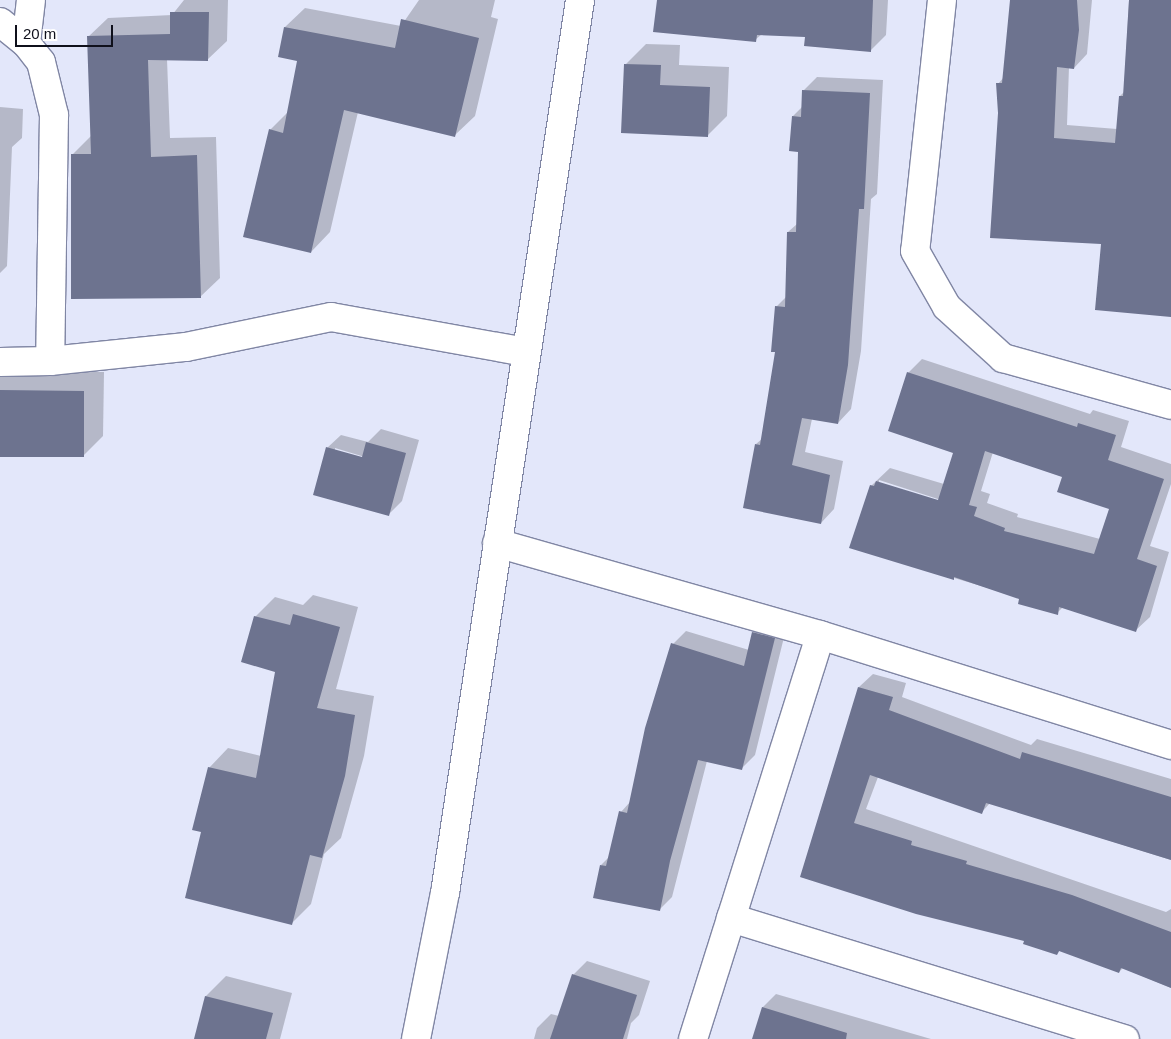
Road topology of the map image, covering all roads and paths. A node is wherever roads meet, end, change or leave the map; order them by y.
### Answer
1 (31, 0) edge
2 (580, 0) edge
3 (942, 0) edge
4 (0, 22) edge
5 (26, 43) junction
6 (525, 352) junction
7 (50, 361) junction
8 (0, 362) edge
9 (1171, 405) edge
10 (498, 543) junction
11 (820, 635) junction
12 (1171, 745) edge
13 (731, 918) junction
14 (416, 1039) edge
15 (693, 1039) edge
16 (1124, 1039) edge

1 - 5 street
2 - 6 street
3 - 9 street
4 - 5 street
5 - 7 street
6 - 7 street
6 - 10 street
7 - 8 street
10 - 11 street
10 - 14 street
11 - 12 street
11 - 13 street
13 - 15 street
13 - 16 street

